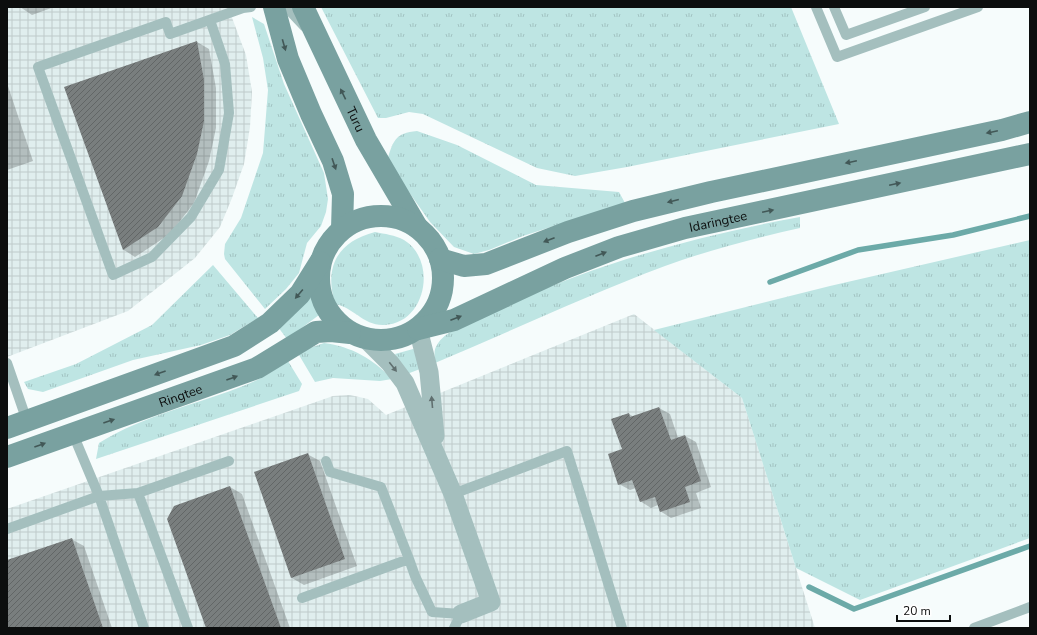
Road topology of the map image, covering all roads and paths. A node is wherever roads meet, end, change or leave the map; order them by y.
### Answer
1 (251, 7) edge
2 (274, 7) edge
3 (280, 7) edge
4 (303, 7) edge
5 (816, 7) edge
6 (834, 7) edge
7 (925, 7) edge
8 (978, 7) edge
9 (210, 20) junction
10 (329, 64) junction
11 (1030, 122) edge
12 (1030, 154) edge
13 (417, 227) junction
14 (342, 229) junction
15 (440, 259) junction
16 (320, 262) junction
17 (418, 329) junction
18 (358, 336) junction
19 (7, 363) edge
20 (28, 421) junction
21 (7, 428) edge
22 (73, 434) junction
23 (436, 455) junction
24 (7, 457) edge
25 (229, 461) dead end
26 (326, 461) dead end
27 (138, 493) junction
28 (453, 494) junction
29 (99, 496) junction
30 (7, 529) edge
31 (409, 560) junction
32 (302, 598) dead end
33 (1030, 607) edge
34 (458, 621) edge
35 (144, 628) edge
36 (188, 628) edge
37 (622, 628) edge
38 (974, 628) edge

1 - 9 lane
2 -> 14 main road
3 - 10 lane
4 - 10 main road, Turu
5 - 8 lane
6 - 7 lane
9 - 9 lane
13 -> 10 main road, Turu
11 -> 15 main road
17 -> 12 main road, Idaringtee
13 - 14 main road
13 - 15 main road
14 - 16 main road
15 - 17 main road
16 - 18 main road
16 -> 20 main road
17 - 18 main road
23 -> 17 street
22 -> 18 main road, Ringtee
18 -> 23 street
19 - 20 lane
20 - 21 main road
24 -> 22 main road, Ringtee
22 - 29 lane
23 - 28 street
25 - 27 lane
26 - 31 lane
27 - 29 lane
27 - 36 lane
28 - 34 street
28 - 37 lane
29 - 30 lane
29 - 35 lane
31 - 32 lane
31 - 34 lane
33 - 38 lane

